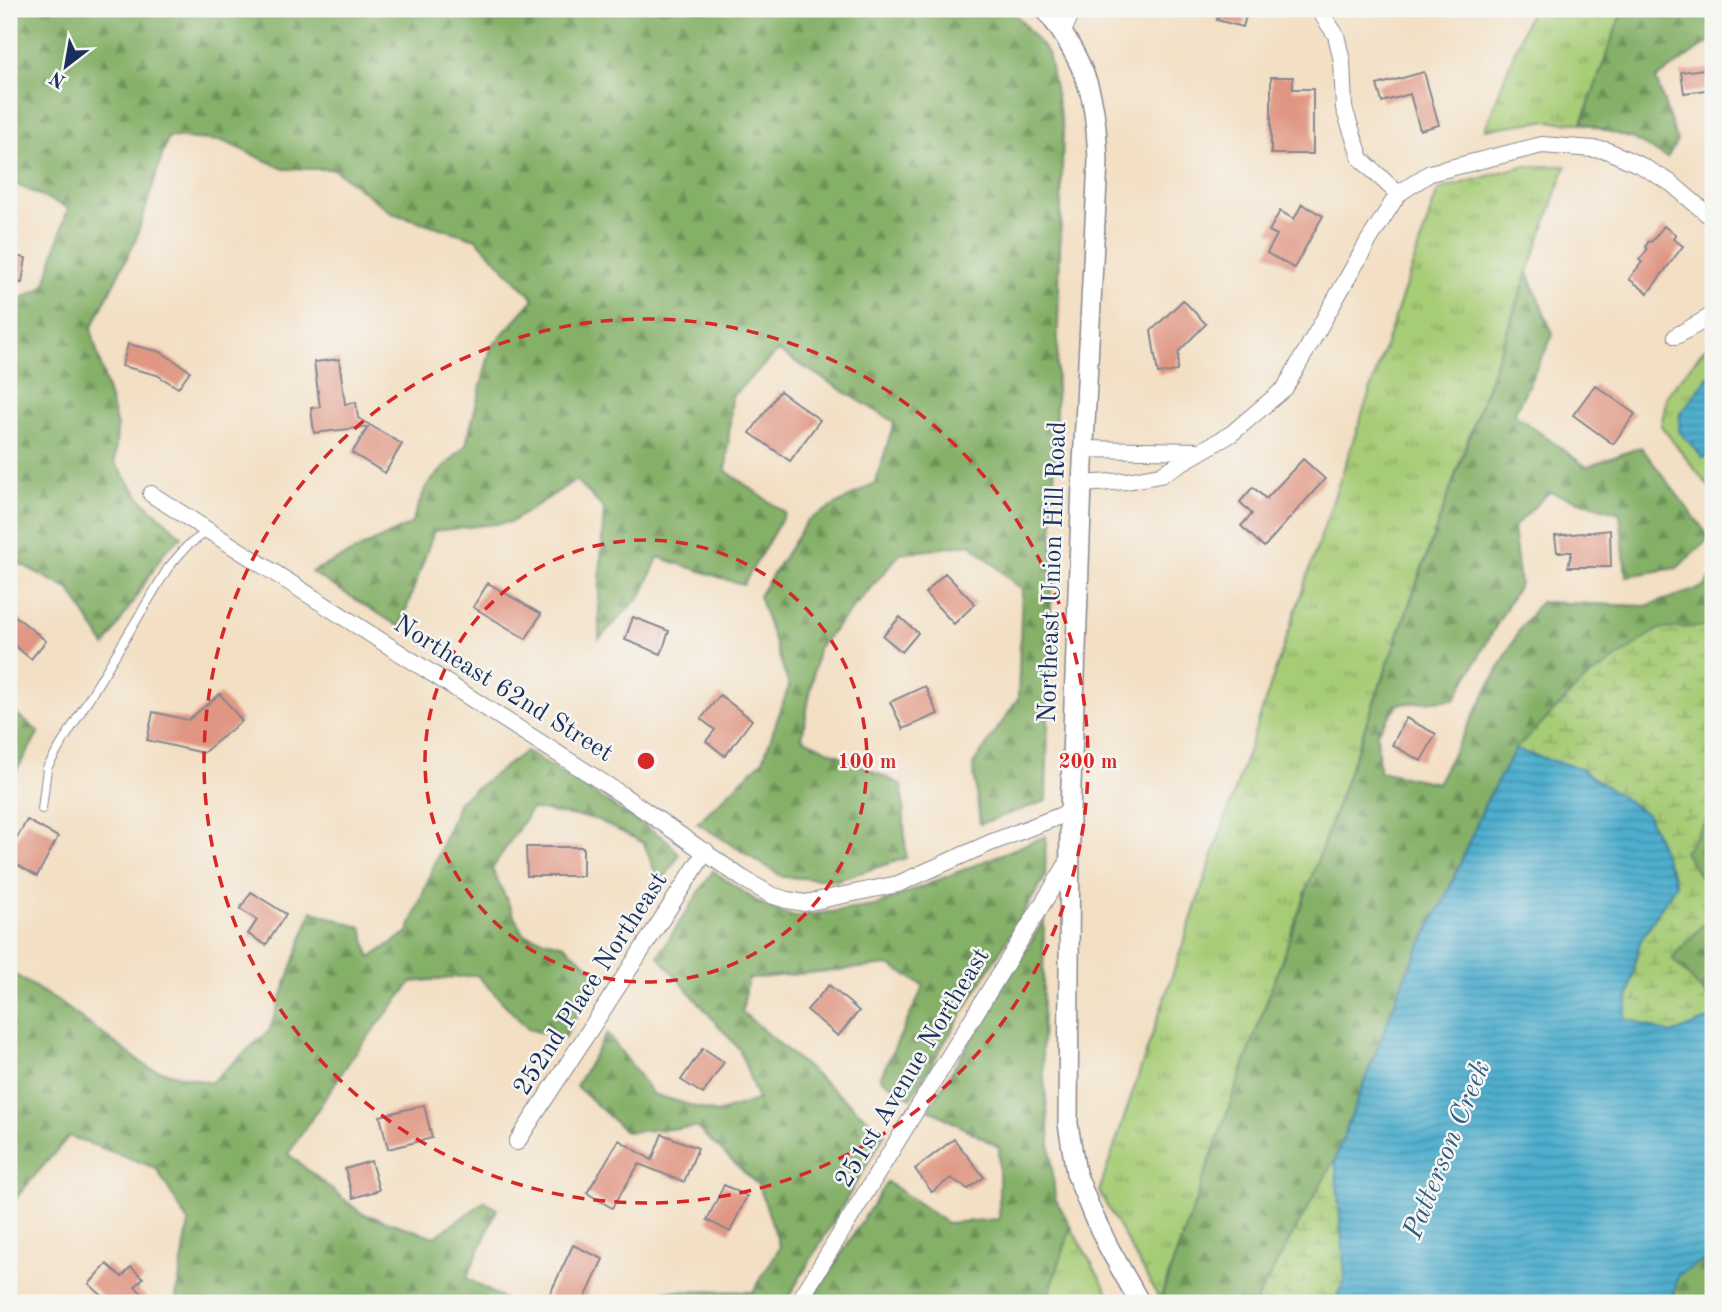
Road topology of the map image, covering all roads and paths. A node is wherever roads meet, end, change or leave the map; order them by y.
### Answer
1 (1045, 9) edge
2 (1073, 9) edge
3 (1318, 9) edge
4 (1063, 32) junction
5 (1398, 194) junction
6 (1713, 219) edge
7 (1713, 313) edge
8 (1676, 336) dead end
9 (1084, 449) junction
10 (1201, 451) junction
11 (1082, 484) junction
12 (151, 495) dead end
13 (208, 531) junction
14 (42, 809) dead end
15 (1070, 812) junction
16 (706, 852) junction
17 (1070, 859) junction
18 (517, 1142) dead end
19 (798, 1303) edge
20 (1140, 1303) edge

1 - 4 street, Northeast Union Hill Road
2 - 4 street
3 - 5 street
4 - 9 street, Northeast Union Hill Road
5 - 6 street
5 - 10 street
7 - 8 street
9 - 10 street
9 - 11 street, Northeast Union Hill Road
10 - 11 street
11 - 15 street, Northeast Union Hill Road
12 - 13 street, Northeast 62nd Street
13 - 14 lane
13 - 16 street, Northeast 62nd Street
15 - 16 street, Northeast 62nd Street
15 - 17 street, Northeast Union Hill Road
16 - 18 street, 252nd Place Northeast
17 - 19 street, 251st Avenue Northeast
17 - 20 street, Northeast Union Hill Road

